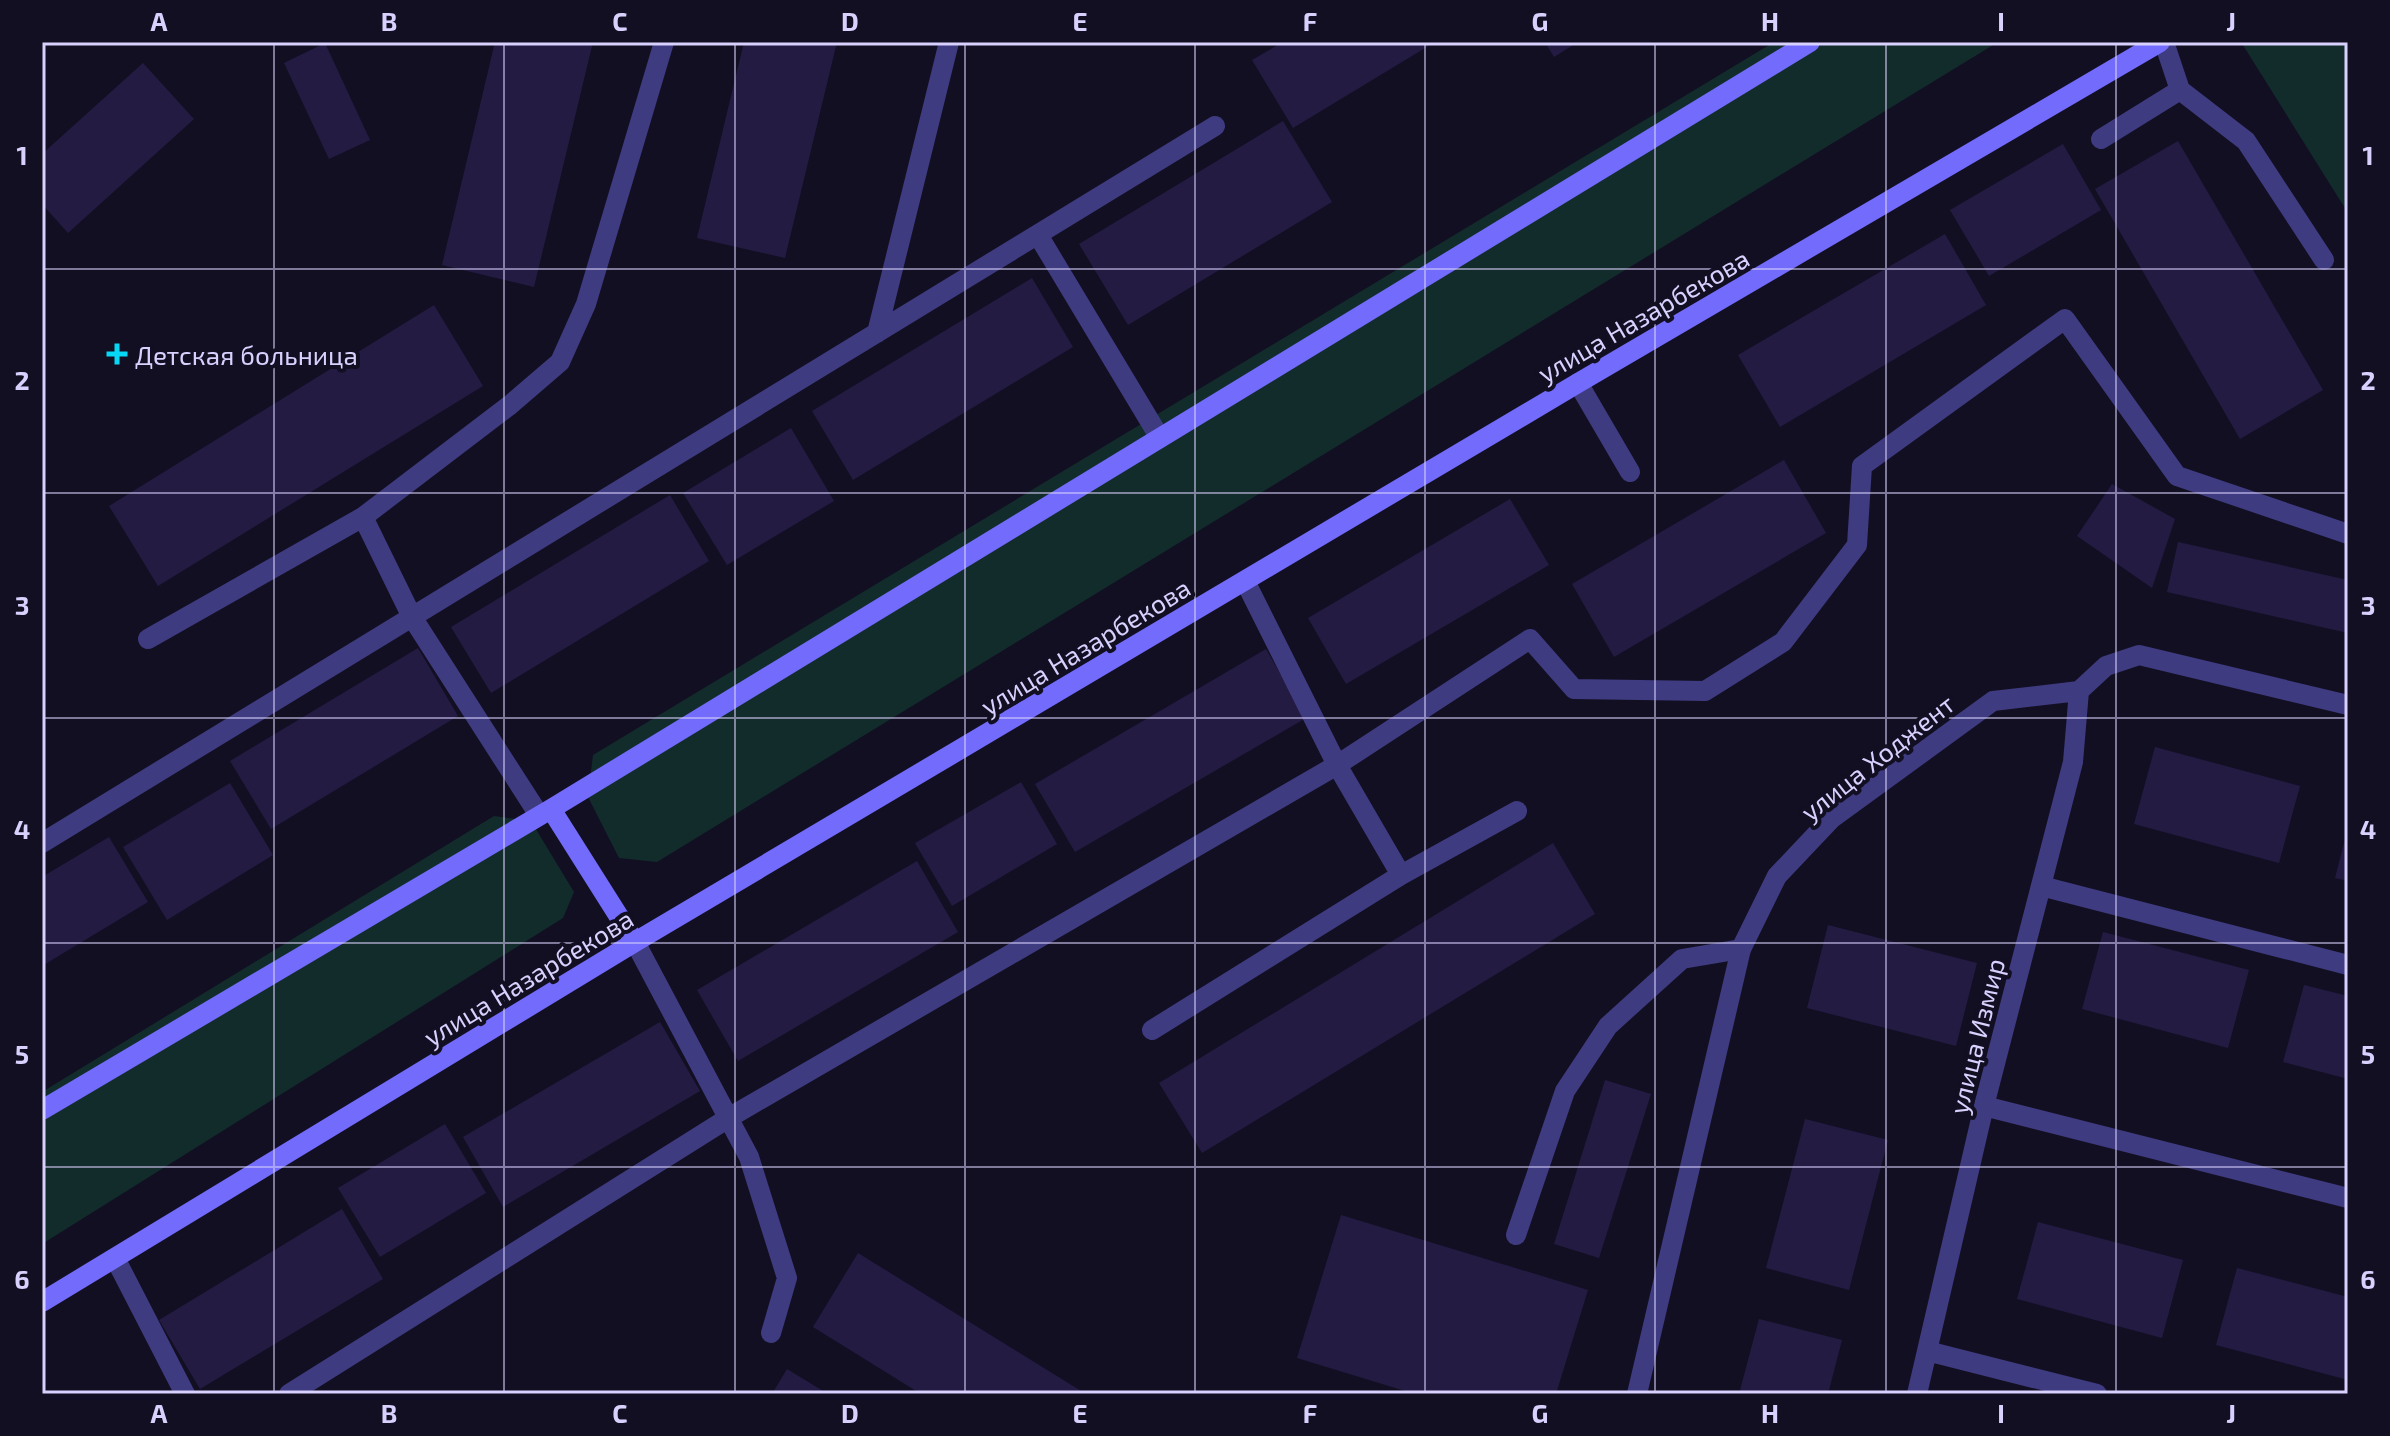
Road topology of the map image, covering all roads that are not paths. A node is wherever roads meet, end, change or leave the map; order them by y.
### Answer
1 (664, 42) edge
2 (949, 42) edge
3 (1810, 42) edge
4 (2162, 42) edge
5 (2180, 90) junction
6 (1215, 126) dead end
7 (2101, 139) dead end
8 (1038, 235) junction
9 (2324, 260) dead end
10 (877, 333) junction
11 (1578, 383) junction
12 (1160, 438) junction
13 (1630, 472) dead end
14 (363, 517) junction
15 (2348, 534) edge
16 (1245, 581) junction
17 (412, 617) junction
18 (148, 639) dead end
19 (2079, 691) junction
20 (2348, 705) edge
21 (1337, 765) junction
22 (1517, 811) dead end
23 (545, 812) junction
24 (42, 843) edge
25 (1401, 875) junction
26 (2041, 886) junction
27 (635, 942) junction
28 (1741, 949) junction
29 (2348, 965) edge
30 (1152, 1030) dead end
31 (1984, 1106) junction
32 (42, 1110) edge
33 (730, 1117) junction
34 (2348, 1198) edge
35 (1516, 1235) dead end
36 (116, 1260) junction
37 (42, 1302) edge
38 (771, 1333) dead end
39 (1927, 1351) junction
40 (185, 1394) edge
41 (289, 1394) edge
42 (1637, 1394) edge
43 (1917, 1394) edge
44 (2097, 1394) edge

1 - 14 street
2 - 10 street
3 - 12 street
4 - 5 street
4 - 11 street, улица Назарбекова
5 - 7 street
5 - 9 street
6 - 8 street
8 - 10 street
8 - 12 street
10 - 17 street
11 - 13 street
11 - 16 street, улица Назарбекова
12 - 23 street
14 - 17 street
14 - 18 street
15 - 21 street
16 - 21 street
16 - 27 street, улица Назарбекова
17 - 23 street
17 - 24 street
19 - 20 street
19 - 26 street, улица Измир
19 - 28 street, улица Ходжент
21 - 25 street
21 - 33 street
22 - 25 street
23 - 27 street
23 - 32 street
25 - 30 street
26 - 29 street
26 - 31 street, улица Измир
27 - 33 street
27 - 36 street, улица Назарбекова
28 - 35 street
28 - 42 street, улица Ходжент
31 - 34 street
31 - 39 street, улица Измир
33 - 38 street
33 - 41 street
36 - 37 street, улица Назарбекова
36 - 40 street
39 - 43 street, улица Измир
39 - 44 street

